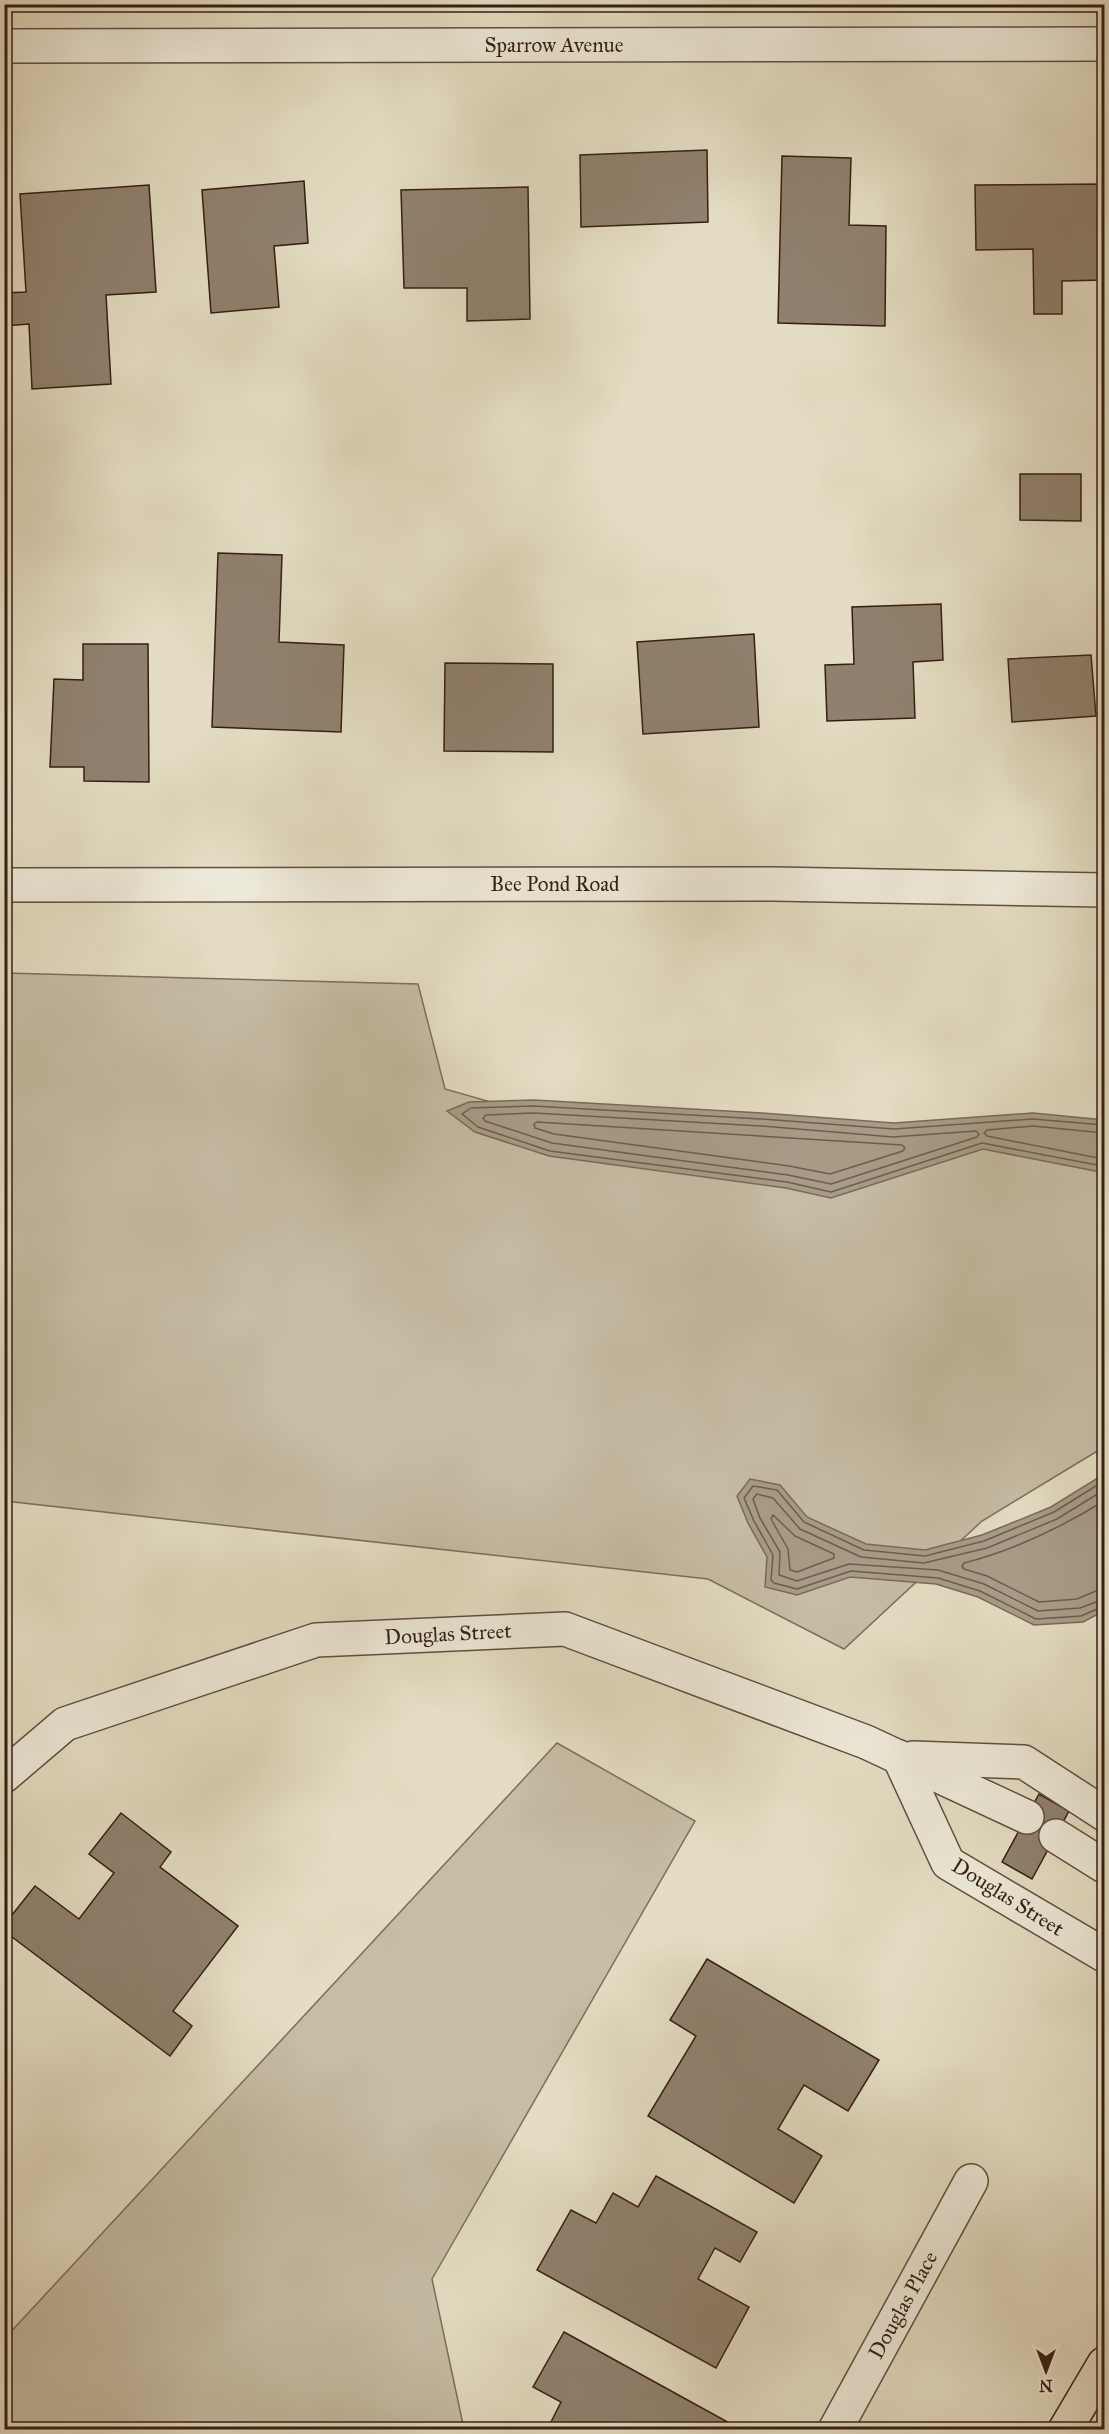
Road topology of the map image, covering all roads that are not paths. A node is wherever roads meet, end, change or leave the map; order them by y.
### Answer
1 (1104, 44) edge
2 (4, 46) edge
3 (4, 885) edge
4 (1104, 890) edge
5 (899, 1757) junction
6 (4, 1776) edge
7 (1104, 1814) edge
8 (1027, 1817) dead end
9 (1056, 1836) dead end
10 (1104, 1866) edge
11 (1104, 1955) edge
12 (971, 2181) dead end
13 (1104, 2364) edge
14 (835, 2430) edge
15 (1065, 2430) edge

1 - 2 street, Sparrow Avenue
3 - 4 street, Bee Pond Road
5 - 6 street, Douglas Street
5 - 7 street
5 - 8 street, Douglas Street
5 - 11 street, Douglas Street
9 - 10 street
12 - 14 street, Douglas Place
13 - 15 main road

